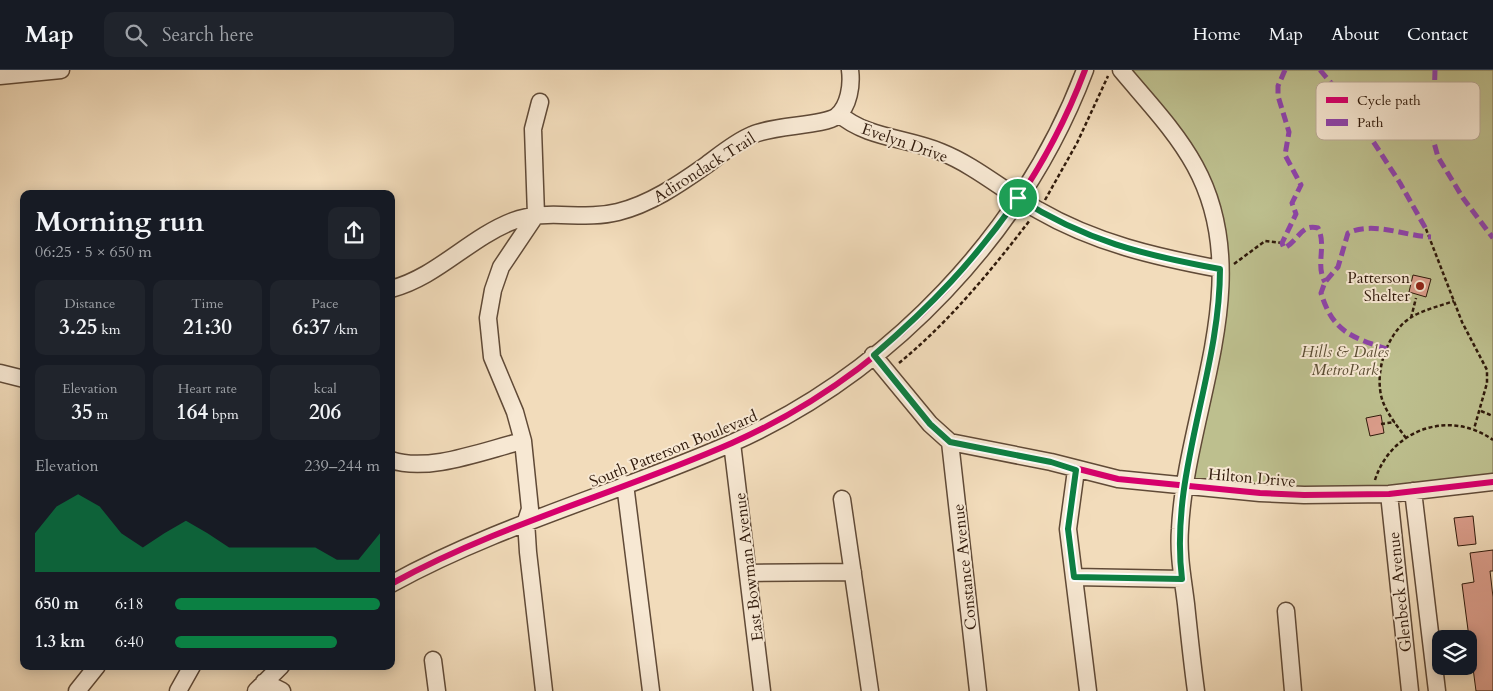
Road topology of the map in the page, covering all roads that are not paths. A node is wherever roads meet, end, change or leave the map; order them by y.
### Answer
1 (62, 70) edge
2 (850, 70) edge
3 (1085, 70) edge
4 (1121, 70) edge
5 (0, 76) edge
6 (540, 102) dead end
7 (839, 114) junction
8 (1018, 198) junction
9 (536, 215) junction
10 (1220, 271) junction
11 (395, 288) edge
12 (874, 355) junction
13 (0, 373) edge
14 (20, 378) edge
15 (523, 441) junction
16 (950, 442) junction
17 (732, 443) junction
18 (395, 461) edge
19 (1076, 470) junction
20 (1493, 482) edge
21 (624, 484) junction
22 (1185, 485) junction
23 (1413, 491) junction
24 (1381, 494) junction
25 (842, 499) dead end
26 (526, 521) junction
27 (853, 572) junction
28 (748, 573) junction
29 (1074, 577) junction
30 (1182, 579) junction
31 (395, 582) edge
32 (1286, 611) dead end
33 (433, 660) dead end
34 (95, 670) edge
35 (190, 670) edge
36 (275, 670) edge
37 (260, 687) edge
38 (77, 691) edge
39 (178, 691) edge
40 (282, 691) edge
41 (437, 691) edge
42 (544, 691) edge
43 (651, 691) edge
44 (762, 691) edge
45 (870, 691) edge
46 (978, 691) edge
47 (1088, 691) edge
48 (1196, 691) edge
49 (1293, 691) edge
50 (1410, 691) edge
51 (1437, 691) edge

1 - 5 street
2 - 7 street
3 - 8 street, South Patterson Boulevard
4 - 10 street
6 - 9 street
7 - 8 street, Evelyn Drive
7 - 9 street, Adirondack Trail
8 - 10 street, Evelyn Drive
8 - 12 street, South Patterson Boulevard
9 - 11 street, Adirondack Trail
9 - 15 street
10 - 22 street
12 - 16 street
12 - 17 street, South Patterson Boulevard
13 - 14 street
15 - 18 street
15 - 26 street
16 - 19 street, Hilton Drive
16 - 46 street, Constance Avenue
17 - 21 street, South Patterson Boulevard
17 - 28 street, East Bowman Avenue
19 - 22 street, Hilton Drive
19 - 29 street
20 - 23 street, Hilton Drive
21 - 26 street, South Patterson Boulevard
21 - 43 street
22 - 24 street, Hilton Drive
22 - 30 street
23 - 24 street, Hilton Drive
23 - 51 street, Glenbeck Avenue
24 - 50 street, Glenbeck Avenue
25 - 27 street
26 - 31 street, South Patterson Boulevard
26 - 42 street
27 - 28 street
27 - 45 street
28 - 44 street, East Bowman Avenue
29 - 30 street
29 - 47 street
30 - 48 street
32 - 49 street
33 - 41 street
34 - 38 street
35 - 39 street
36 - 37 street
37 - 40 street

